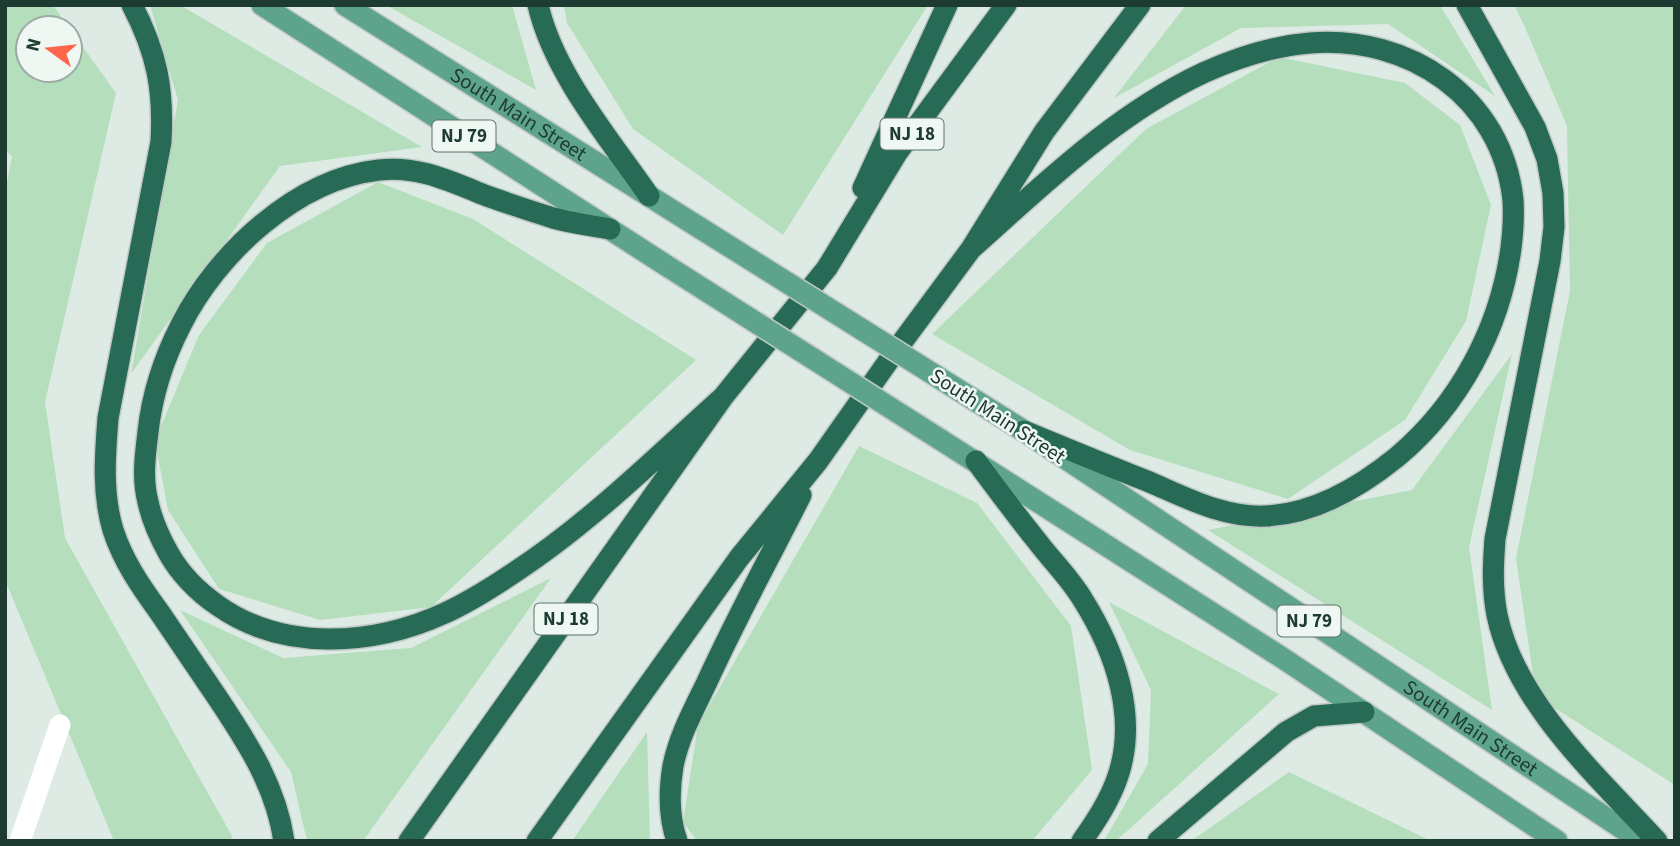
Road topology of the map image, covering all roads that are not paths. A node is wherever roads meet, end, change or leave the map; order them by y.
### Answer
1 (132, 5) edge
2 (262, 5) edge
3 (345, 5) edge
4 (538, 5) edge
5 (947, 5) edge
6 (1006, 5) edge
7 (1140, 5) edge
8 (1467, 5) edge
9 (649, 195) junction
10 (610, 229) junction
11 (971, 249) junction
12 (827, 268) junction
13 (723, 397) junction
14 (1024, 431) junction
15 (818, 461) junction
16 (976, 461) junction
17 (1364, 712) junction
18 (60, 724) dead end
19 (20, 841) edge
20 (284, 841) edge
21 (409, 841) edge
22 (537, 841) edge
23 (677, 841) edge
24 (1082, 841) edge
25 (1158, 841) edge
26 (1558, 841) edge
27 (1641, 841) edge
28 (1657, 841) edge

1 - 20 highway
2 - 10 main road, NJ 79
3 - 9 main road, South Main Street / NJ 79
4 - 9 highway
5 - 12 highway
6 - 12 highway, NJ 18
7 - 11 highway
8 - 28 highway
9 - 14 main road, South Main Street / NJ 79, bridge
10 - 13 highway
10 - 16 main road, NJ 79, bridge
11 - 14 highway
11 - 15 highway
12 - 13 highway, NJ 18
13 - 21 highway, NJ 18
14 - 27 main road, South Main Street / NJ 79
15 - 22 highway
15 - 23 highway
16 - 17 main road, NJ 79
16 - 24 highway
17 - 25 highway
17 - 26 main road, NJ 79
18 - 19 street

